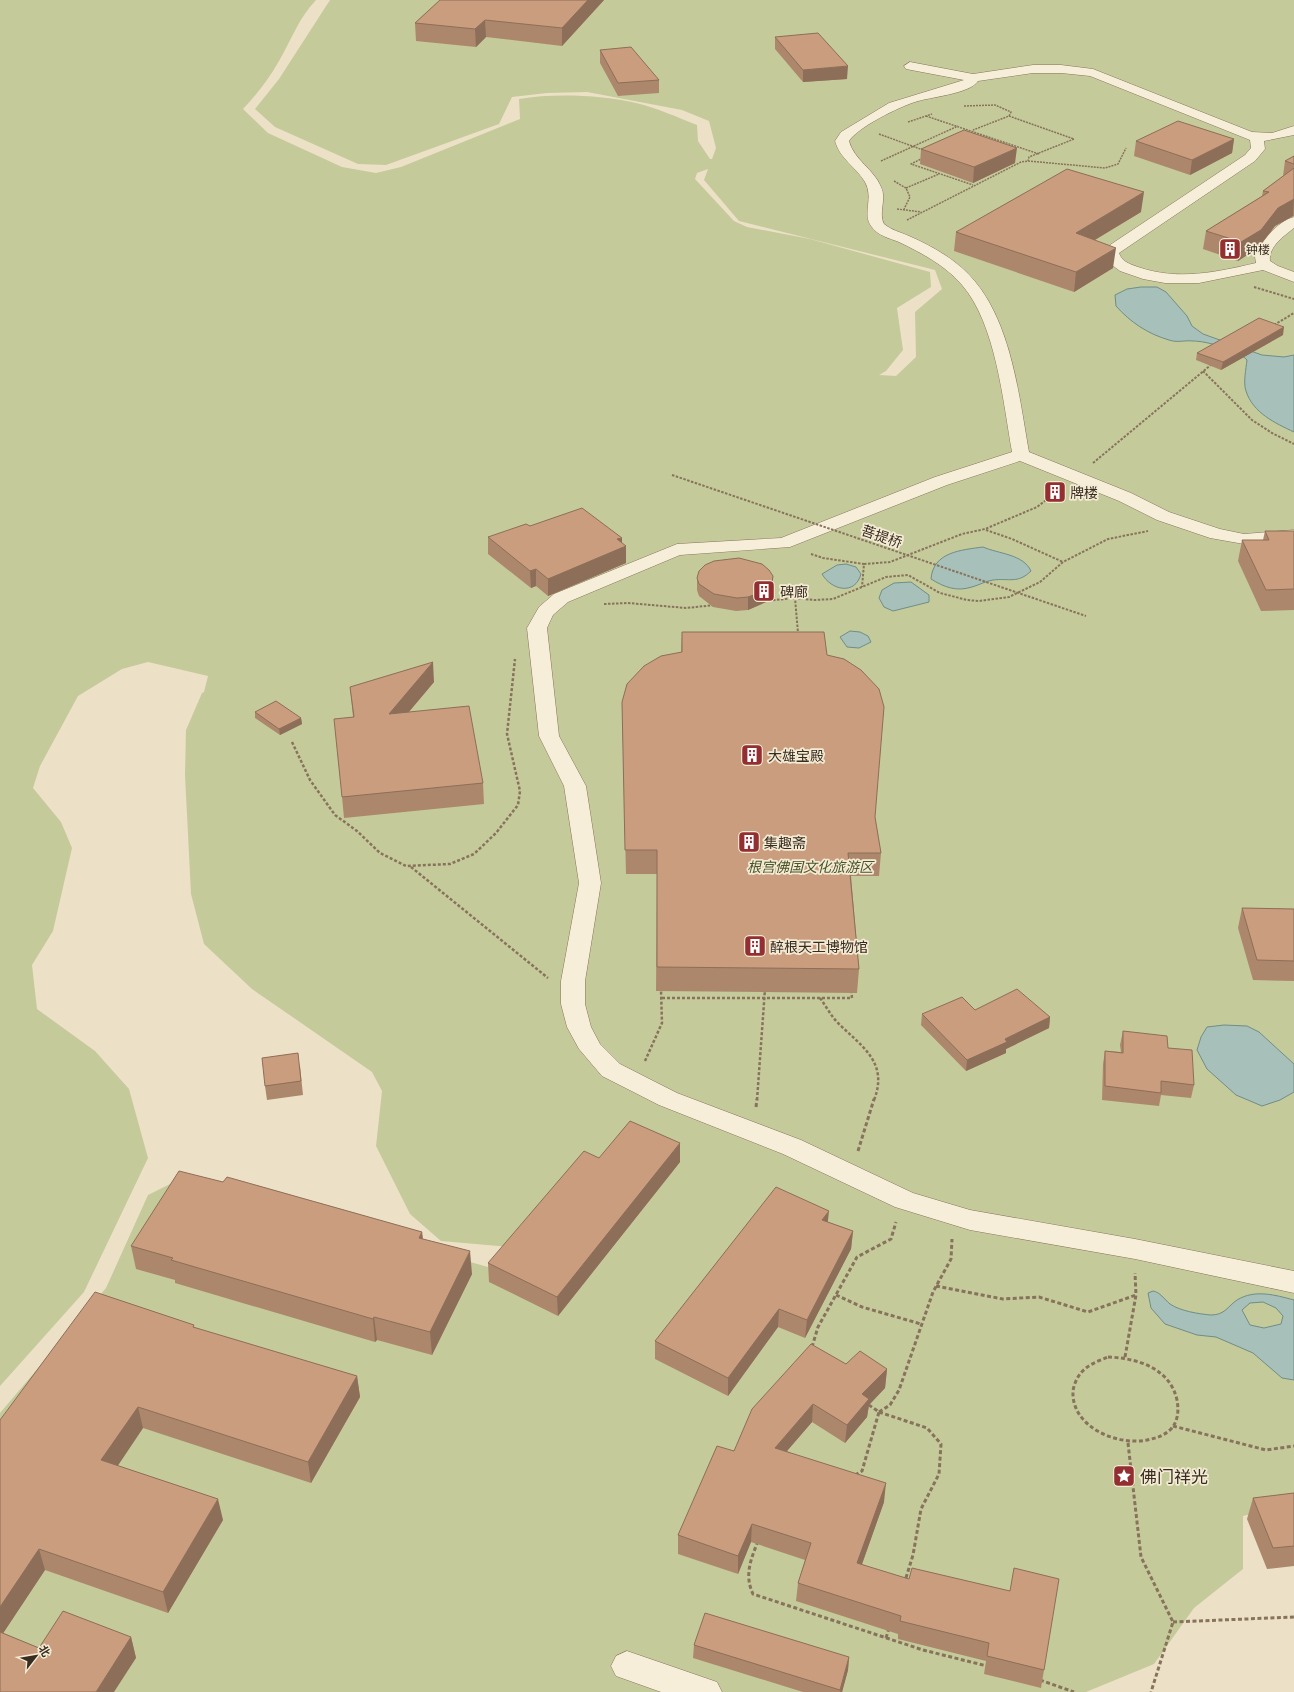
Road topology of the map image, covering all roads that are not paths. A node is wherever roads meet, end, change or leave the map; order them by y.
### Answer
1 (910, 66) dead end
2 (973, 78) junction
3 (1294, 130) edge
4 (1257, 138) junction
5 (1294, 221) edge
6 (1266, 265) junction
7 (1294, 277) edge
8 (1021, 455) junction
9 (1294, 535) edge
10 (1294, 1282) edge
11 (627, 1666) dead end
12 (706, 1692) edge

1 - 2 lane
2 - 4 lane
2 - 8 lane
3 - 4 lane
4 - 6 lane
5 - 6 lane
6 - 7 lane
8 - 9 lane
8 - 10 lane
11 - 12 lane

